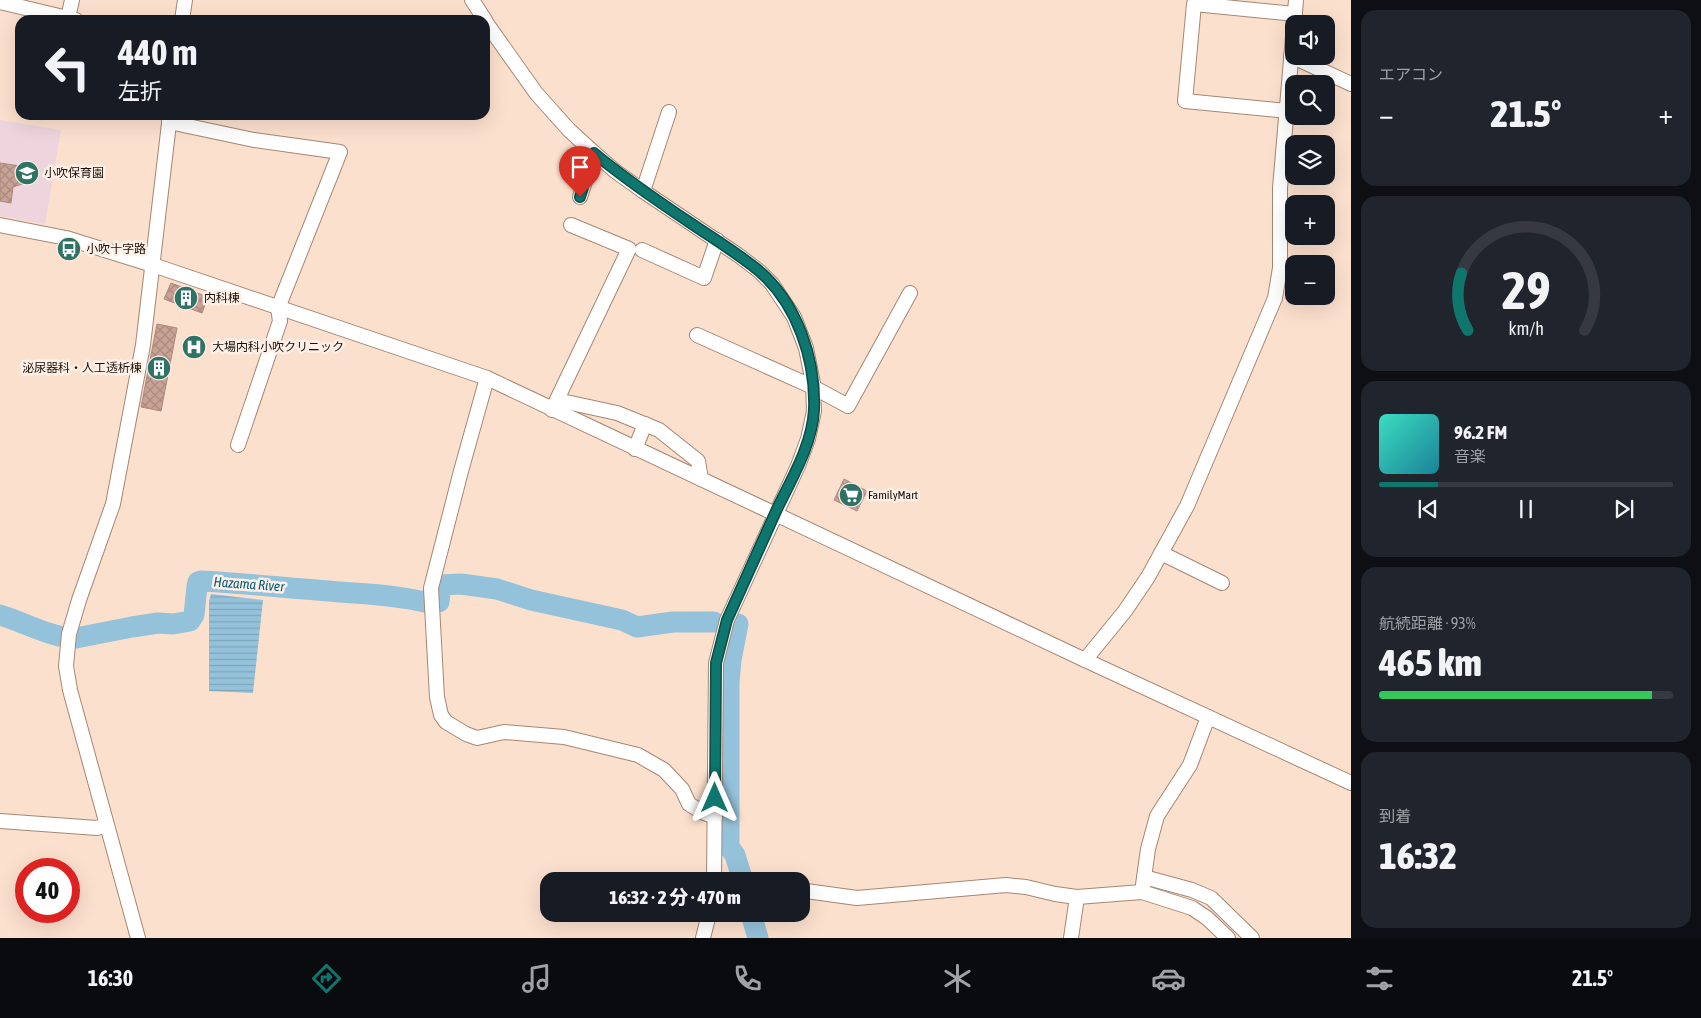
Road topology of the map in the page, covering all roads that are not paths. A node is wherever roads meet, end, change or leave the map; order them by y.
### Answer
1 (72, 0) edge
2 (185, 0) edge
3 (472, 0) edge
4 (0, 2) edge
5 (32, 5) edge
6 (61, 15) edge
7 (72, 15) edge
8 (183, 15) edge
9 (482, 15) edge
10 (1287, 15) edge
11 (490, 27) edge
12 (1310, 65) edge
13 (1351, 84) edge
14 (1285, 111) edge
15 (669, 112) dead end
16 (170, 120) edge
17 (174, 120) edge
18 (1286, 125) edge
19 (594, 153) junction
20 (643, 191) junction
21 (580, 197) dead end
22 (0, 225) edge
23 (572, 225) dead end
24 (717, 240) junction
25 (642, 250) dead end
26 (153, 265) junction
27 (910, 293) dead end
28 (278, 308) junction
29 (697, 335) dead end
30 (487, 378) junction
31 (813, 387) junction
32 (554, 405) junction
33 (645, 424) junction
34 (238, 445) dead end
35 (635, 449) junction
36 (701, 479) junction
37 (775, 514) junction
38 (1161, 553) junction
39 (1222, 583) dead end
40 (1086, 660) junction
41 (1208, 717) junction
42 (1351, 783) edge
43 (715, 817) junction
44 (0, 822) edge
45 (106, 825) junction
46 (714, 872) edge
47 (1144, 877) junction
48 (810, 892) edge
49 (1142, 892) junction
50 (1077, 897) junction
51 (707, 922) edge
52 (138, 938) edge
53 (703, 938) edge
54 (1071, 938) edge
55 (1228, 938) edge
56 (1252, 938) edge

1 - 7 street
2 - 8 street
3 - 9 street
4 - 5 street
5 - 6 street
10 - 14 street
11 - 19 street
12 - 13 street
15 - 20 street
16 - 26 street
17 - 28 street
18 - 38 street
19 - 20 street
19 - 21 street
20 - 24 street
22 - 26 street
23 - 32 street
24 - 25 street
24 - 31 street
26 - 28 street
26 - 45 street
27 - 31 street
28 - 30 street
28 - 34 street
29 - 31 street
30 - 32 street
30 - 43 street
31 - 37 street
32 - 33 street
32 - 35 street
33 - 35 street
33 - 36 street
35 - 36 street
36 - 37 street
37 - 40 street
37 - 43 street
38 - 39 street
38 - 40 street
40 - 41 street
41 - 42 street
41 - 47 street
43 - 46 street
44 - 45 street
45 - 52 street
47 - 49 street
47 - 56 street
48 - 50 street
49 - 50 street
49 - 55 street
50 - 54 street
51 - 53 street

